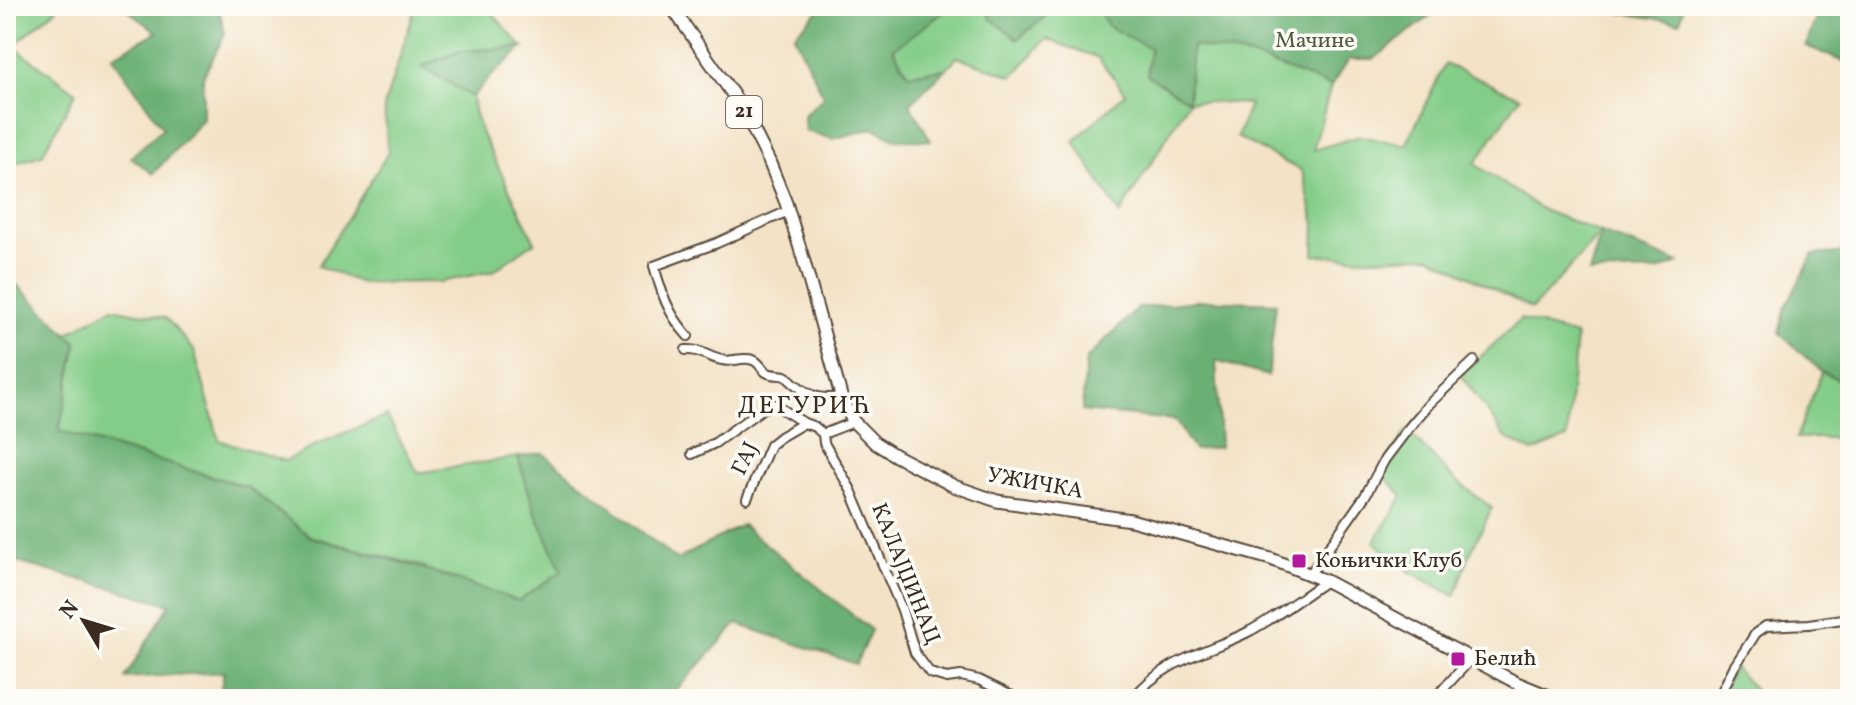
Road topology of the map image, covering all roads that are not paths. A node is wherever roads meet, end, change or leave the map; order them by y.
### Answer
1 (671, 6) edge
2 (788, 211) junction
3 (688, 336) dead end
4 (686, 350) dead end
5 (1474, 361) dead end
6 (841, 397) junction
7 (854, 422) junction
8 (804, 423) junction
9 (823, 434) junction
10 (692, 454) dead end
11 (747, 499) dead end
12 (1310, 574) junction
13 (1326, 581) junction
14 (1849, 618) edge
15 (1471, 659) junction
16 (1018, 699) edge
17 (1133, 699) edge
18 (1434, 699) edge
19 (1556, 699) edge
20 (1718, 699) edge

1 - 2 main road, УЖИЧКА / 21
2 - 3 street
2 - 6 main road, УЖИЧКА / 21
4 - 6 street
5 - 12 street
6 - 7 main road, УЖИЧКА / 21
7 - 9 street
7 - 12 main road, УЖИЧКА / 21
8 - 9 street
8 - 10 street
8 - 11 street, ГАЈ
9 - 16 street, КАЛАЈЏИНАЦ
12 - 13 main road, УЖИЧКА / 21
13 - 15 main road, УЖИЧКА / 21
13 - 17 street
14 - 20 street
15 - 18 street
15 - 19 main road, УЖИЧКА / 21

